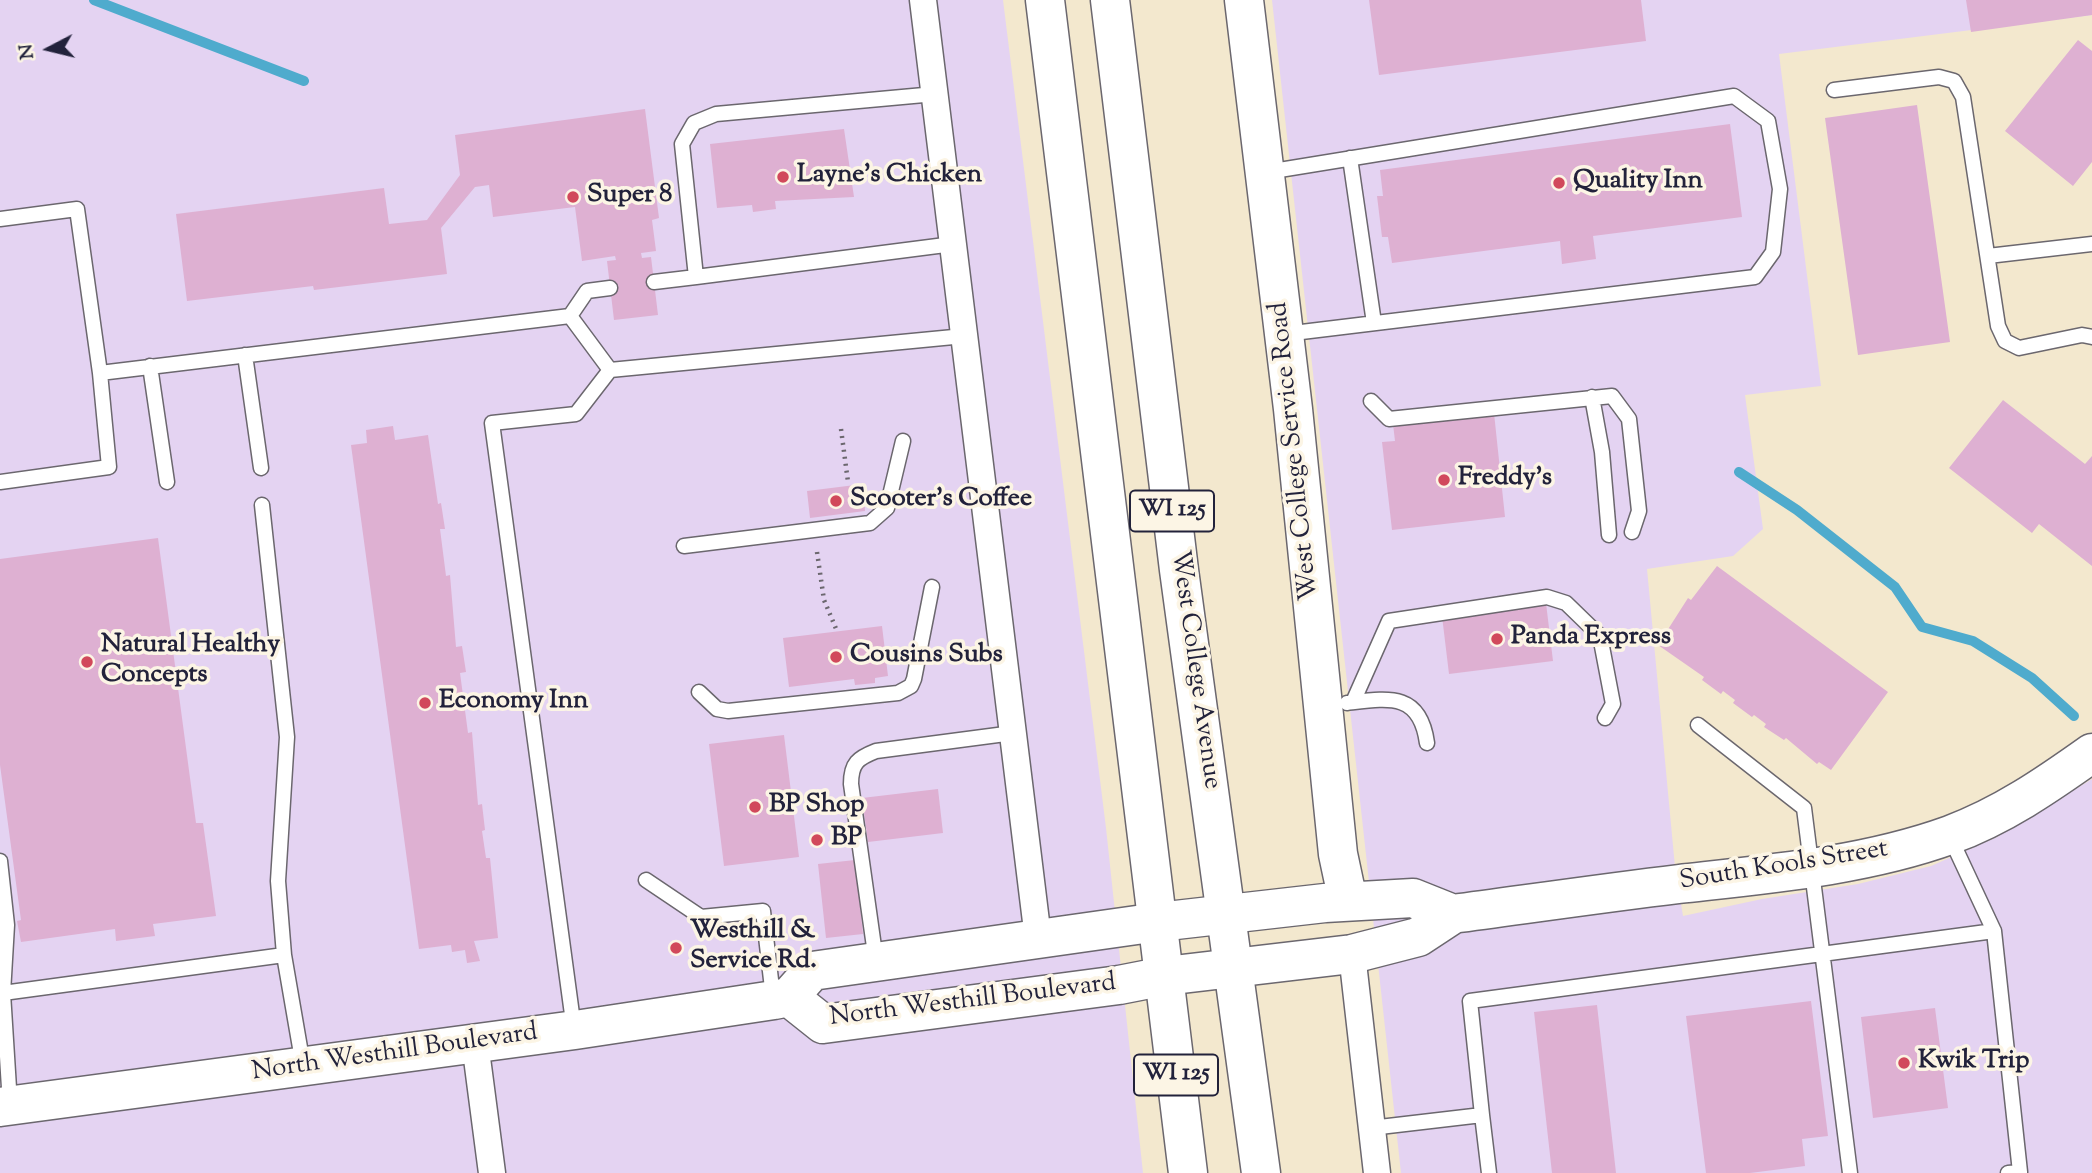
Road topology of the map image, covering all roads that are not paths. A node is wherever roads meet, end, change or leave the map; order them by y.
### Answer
1 (923, 0) edge
2 (1045, 0) edge
3 (1110, 0) edge
4 (1244, 0) edge
5 (1834, 90) dead end
6 (935, 94) junction
7 (1350, 158) junction
8 (1264, 172) junction
9 (0, 219) edge
10 (953, 244) junction
11 (2092, 244) edge
12 (1988, 256) junction
13 (696, 277) junction
14 (654, 282) dead end
15 (610, 288) dead end
16 (570, 316) junction
17 (1374, 323) junction
18 (1283, 334) junction
19 (964, 336) junction
20 (2092, 337) edge
21 (245, 355) junction
22 (150, 366) junction
23 (610, 370) junction
24 (100, 373) junction
25 (1592, 397) junction
26 (1371, 401) dead end
27 (903, 441) dead end
28 (261, 468) dead end
29 (0, 482) edge
30 (167, 482) dead end
31 (262, 505) dead end
32 (1632, 532) dead end
33 (1609, 535) dead end
34 (684, 546) dead end
35 (932, 587) dead end
36 (699, 692) dead end
37 (1338, 704) junction
38 (1605, 718) dead end
39 (1698, 725) dead end
40 (1013, 733) junction
41 (1427, 743) dead end
42 (2092, 753) edge
43 (1950, 835) junction
44 (0, 861) edge
45 (1814, 867) junction
46 (646, 880) dead end
47 (1348, 901) junction
48 (1228, 914) junction
49 (1453, 914) junction
50 (1158, 922) junction
51 (1994, 931) junction
52 (1038, 939) junction
53 (1823, 952) junction
54 (1352, 954) junction
55 (284, 955) junction
56 (876, 962) junction
57 (1234, 968) junction
58 (1165, 976) junction
59 (3, 993) junction
60 (781, 998) junction
61 (575, 1030) junction
62 (475, 1043) junction
63 (303, 1066) junction
64 (5, 1106) edge
65 (1482, 1115) junction
66 (1371, 1128) junction
67 (492, 1173) edge
68 (1188, 1173) edge
69 (1261, 1173) edge
70 (1377, 1173) edge
71 (1489, 1173) edge
72 (1850, 1173) edge
73 (2016, 1173) edge

1 - 6 street
2 - 50 street, WI 125
3 - 48 street, West College Avenue / WI 125
4 - 8 street, West College Service Road
5 - 12 lane
6 - 10 street
6 - 13 lane
7 - 8 lane
7 - 17 lane
7 - 17 lane
8 - 18 street, West College Service Road
9 - 24 lane
10 - 13 lane
10 - 19 street
11 - 12 lane
12 - 20 lane
13 - 14 lane
15 - 16 lane
16 - 21 lane
16 - 23 lane
17 - 18 lane
18 - 37 street, West College Service Road
19 - 23 lane
19 - 40 street
21 - 22 lane
21 - 28 lane
22 - 24 lane
22 - 30 lane
23 - 61 lane
24 - 29 lane
25 - 26 lane
25 - 32 lane
25 - 33 lane
27 - 34 lane
31 - 55 lane
35 - 36 lane
37 - 38 lane
37 - 41 lane
37 - 47 street, West College Service Road
39 - 45 lane
40 - 52 street
40 - 56 lane
42 - 43 street, South Kools Street
43 - 45 street, South Kools Street
43 - 51 lane
44 - 59 lane
45 - 49 street, South Kools Street
45 - 53 lane
46 - 60 lane
47 - 48 street, South Kools Street
47 - 49 street, South Kools Street
48 - 50 street, South Kools Street
48 - 57 street, West College Avenue / WI 125
49 - 54 street, South Kools Street
50 - 52 street, North Westhill Boulevard
50 - 58 street, WI 125
51 - 53 lane
51 - 73 lane
52 - 56 street, North Westhill Boulevard
53 - 65 lane
53 - 72 lane
54 - 57 street, South Kools Street
54 - 66 street
55 - 59 lane
55 - 63 lane
56 - 60 street, North Westhill Boulevard
57 - 58 street, North Westhill Boulevard
57 - 69 street, West College Avenue / WI 125
58 - 60 street, North Westhill Boulevard
58 - 68 street, WI 125
59 - 64 lane
60 - 61 street, North Westhill Boulevard
61 - 62 street, North Westhill Boulevard
62 - 63 street, North Westhill Boulevard
62 - 67 street
63 - 64 street, North Westhill Boulevard
65 - 66 lane
65 - 71 lane
66 - 70 street

